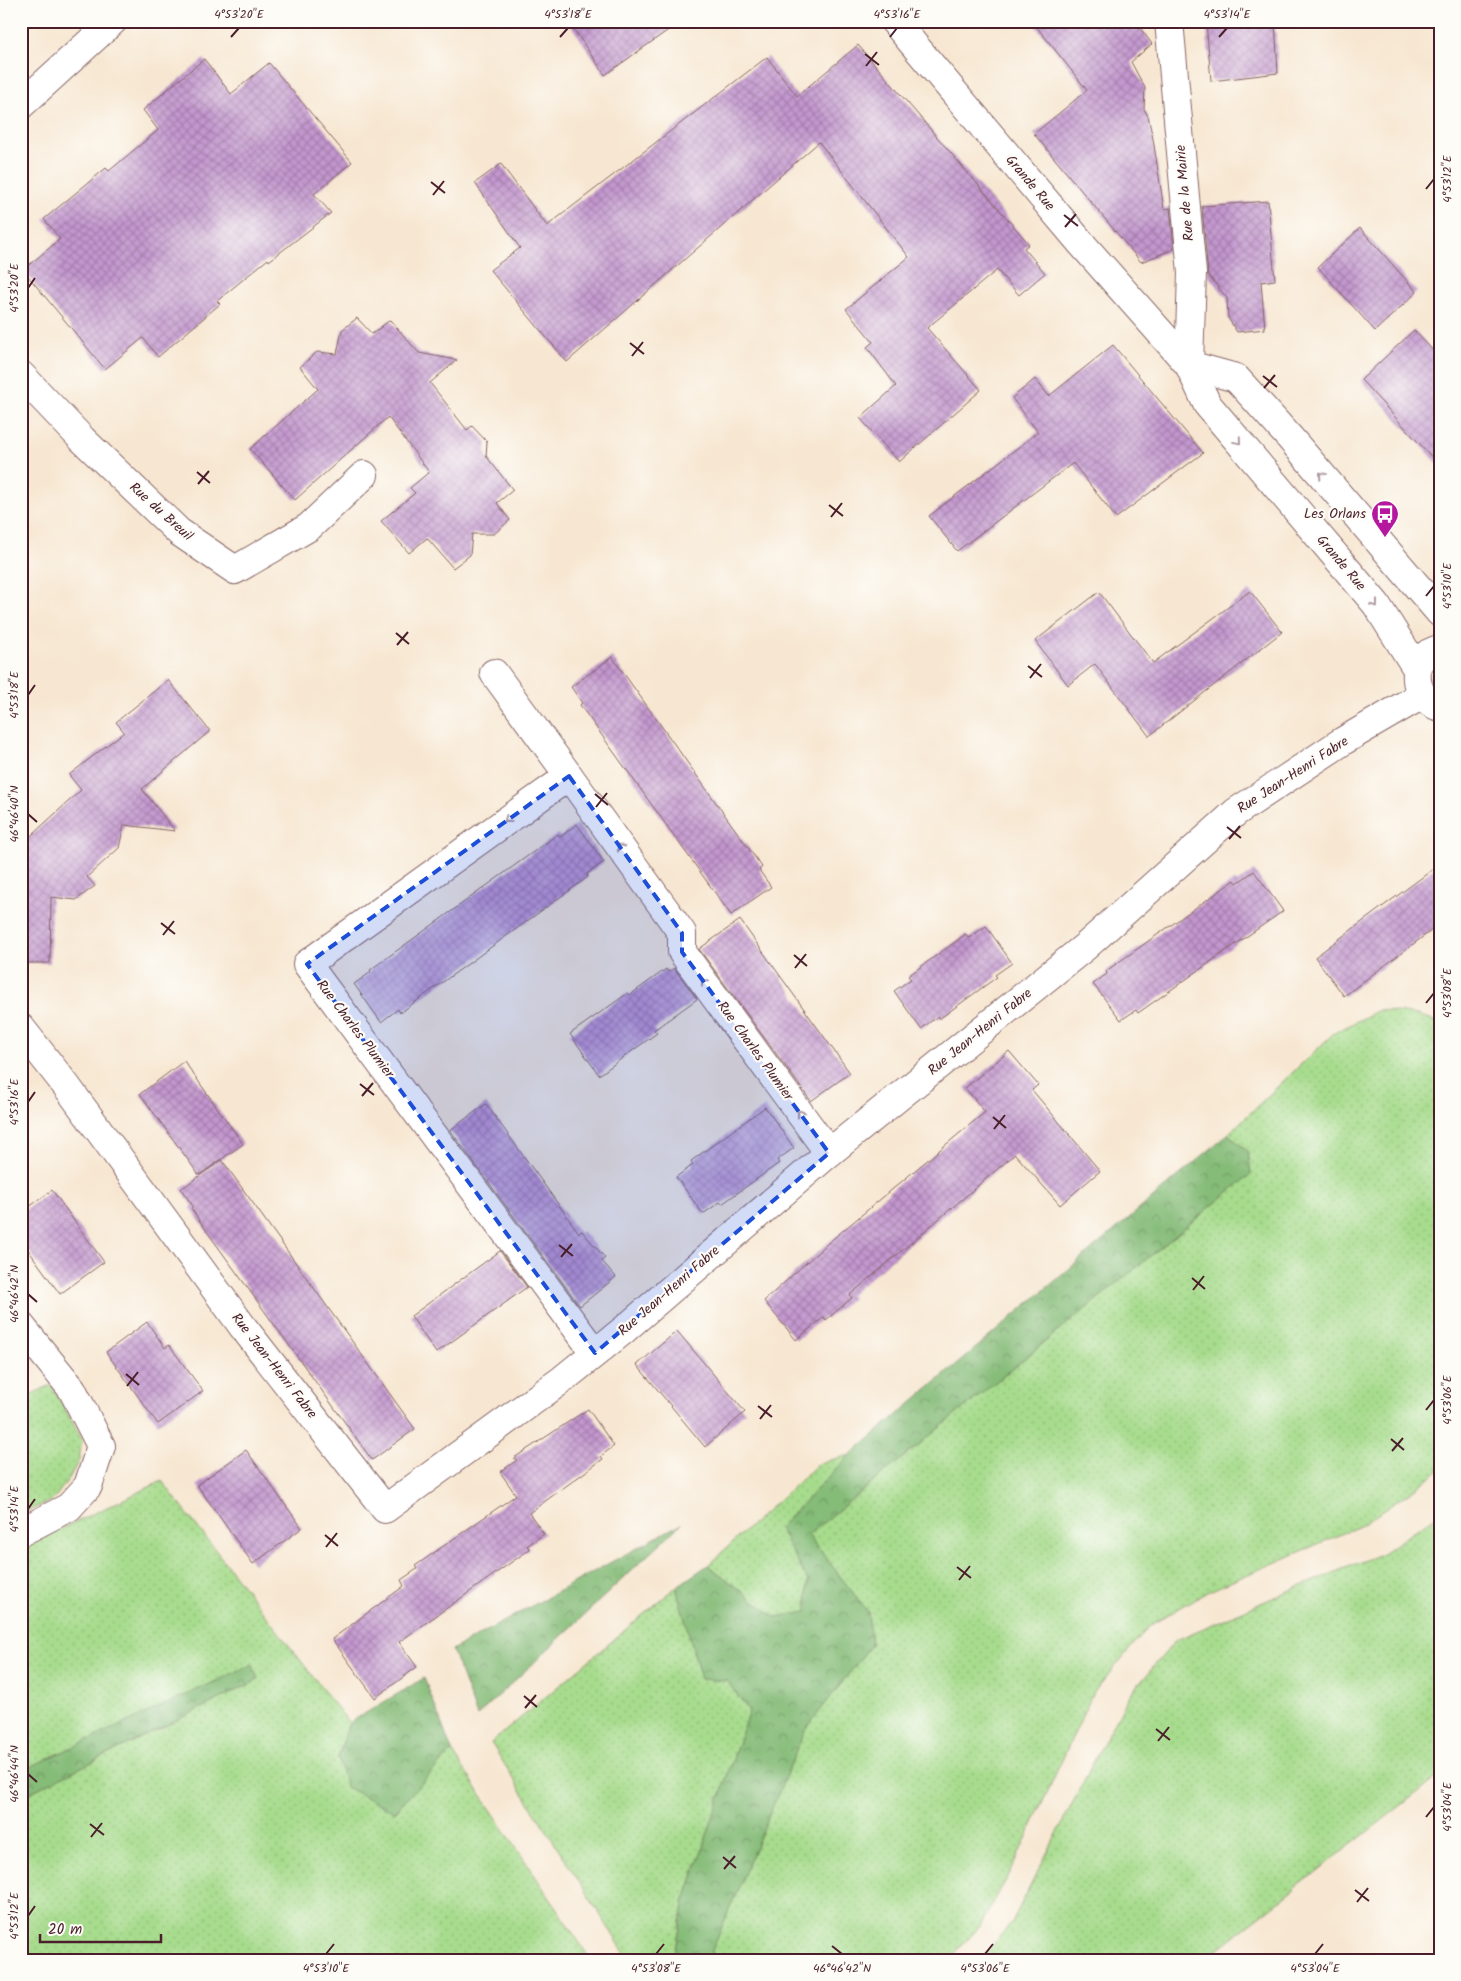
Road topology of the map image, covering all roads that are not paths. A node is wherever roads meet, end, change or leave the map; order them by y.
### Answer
1 (113, 21) edge
2 (894, 21) edge
3 (1169, 21) edge
4 (21, 105) edge
5 (1189, 364) junction
6 (21, 375) edge
7 (364, 475) dead end
8 (1440, 613) edge
9 (1440, 649) edge
10 (1417, 669) junction
11 (494, 673) dead end
12 (1431, 701) edge
13 (569, 776) junction
14 (21, 1028) edge
15 (828, 1152) junction
16 (21, 1326) edge
17 (595, 1353) junction
18 (21, 1532) edge

1 - 4 street
2 - 5 street, Grande Rue
3 - 5 street, Rue de la Mairie
8 -> 5 street
5 -> 10 street, Grande Rue
6 - 7 street, Rue du Breuil
9 - 10 street
10 - 12 street
11 - 13 street, Rue Charles Plumier
12 - 15 street, Rue Jean-Henri Fabre
15 -> 13 street, Rue Charles Plumier
13 -> 17 street, Rue Charles Plumier
14 - 17 street, Rue Jean-Henri Fabre
15 - 17 street, Rue Jean-Henri Fabre
16 - 18 street

